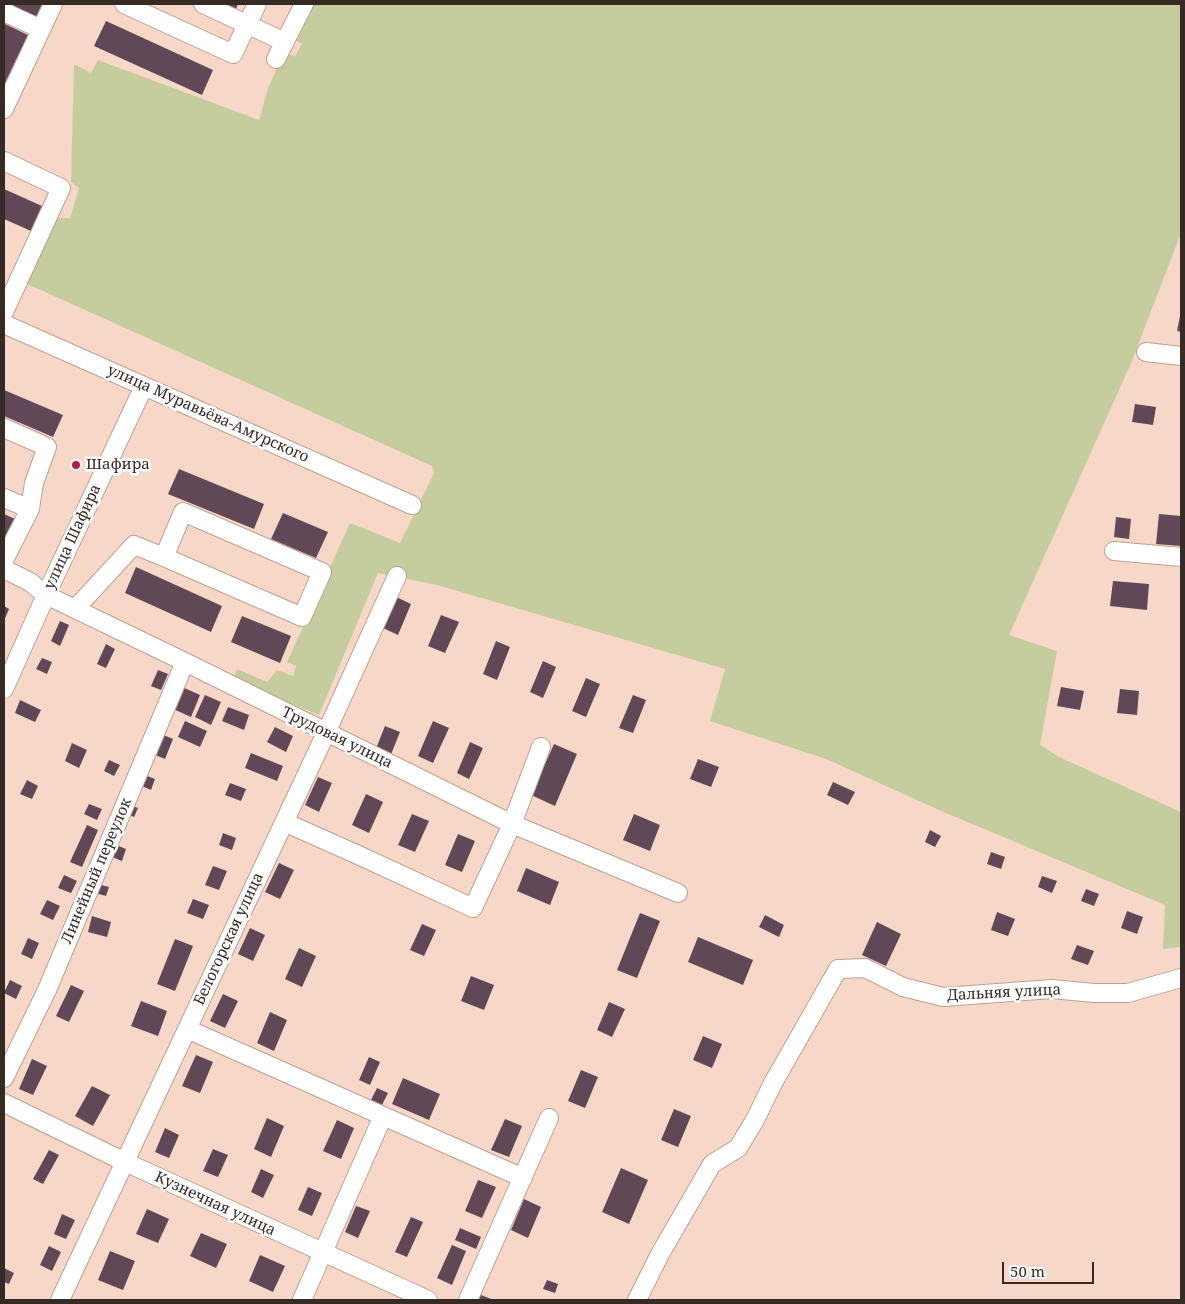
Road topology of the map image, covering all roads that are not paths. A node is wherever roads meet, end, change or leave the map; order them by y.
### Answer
1 (53, 4) edge
2 (124, 4) edge
3 (204, 4) edge
4 (256, 4) edge
5 (304, 4) edge
6 (4, 12) edge
7 (247, 24) junction
8 (41, 29) junction
9 (285, 42) junction
10 (276, 59) dead end
11 (4, 109) edge
12 (4, 161) edge
13 (4, 312) edge
14 (4, 324) edge
15 (1146, 352) dead end
16 (1181, 356) edge
17 (144, 386) junction
18 (4, 428) edge
19 (4, 498) edge
20 (412, 505) dead end
21 (30, 509) junction
22 (1114, 551) dead end
23 (164, 557) junction
24 (1181, 557) edge
25 (4, 560) edge
26 (4, 569) edge
27 (397, 576) dead end
28 (46, 595) junction
29 (74, 609) junction
30 (185, 662) junction
31 (4, 689) edge
32 (326, 733) junction
33 (541, 747) dead end
34 (284, 822) junction
35 (512, 824) junction
36 (678, 893) dead end
37 (1181, 978) edge
38 (187, 1029) junction
39 (4, 1078) edge
40 (4, 1103) edge
41 (383, 1116) junction
42 (549, 1118) dead end
43 (125, 1162) junction
44 (523, 1178) junction
45 (323, 1253) junction
46 (60, 1300) edge
47 (302, 1300) edge
48 (428, 1300) edge
49 (468, 1300) edge
50 (636, 1300) edge

1 - 8 street
2 - 7 street
3 - 7 street
4 - 7 street
5 - 9 street
6 - 8 street
7 - 9 street
8 - 11 street
9 - 10 street
12 - 13 street
14 - 17 street, улица Муравьёва-Амурского
15 - 16 street
17 - 20 street, улица Муравьёва-Амурского
17 - 28 street, улица Шафира
18 - 21 street
19 - 21 street
21 - 25 street
22 - 24 street
23 - 23 street
23 - 29 street
26 - 28 street, Трудовая улица
27 - 32 street, Белогорская улица
28 - 29 street, Трудовая улица
28 - 31 street, улица Шафира
29 - 30 street, Трудовая улица
30 - 32 street, Трудовая улица
30 - 39 street, Линейный переулок
32 - 34 street, Белогорская улица
32 - 35 street, Трудовая улица
33 - 35 street
34 - 35 street
34 - 38 street, Белогорская улица
35 - 36 street, Трудовая улица
37 - 50 street, Дальняя улица
38 - 41 street
38 - 43 street, Белогорская улица
40 - 43 street, Кузнечная улица
41 - 44 street
41 - 45 street
42 - 44 street
43 - 45 street, Кузнечная улица
43 - 46 street, Белогорская улица
44 - 49 street
45 - 47 street
45 - 48 street, Кузнечная улица

